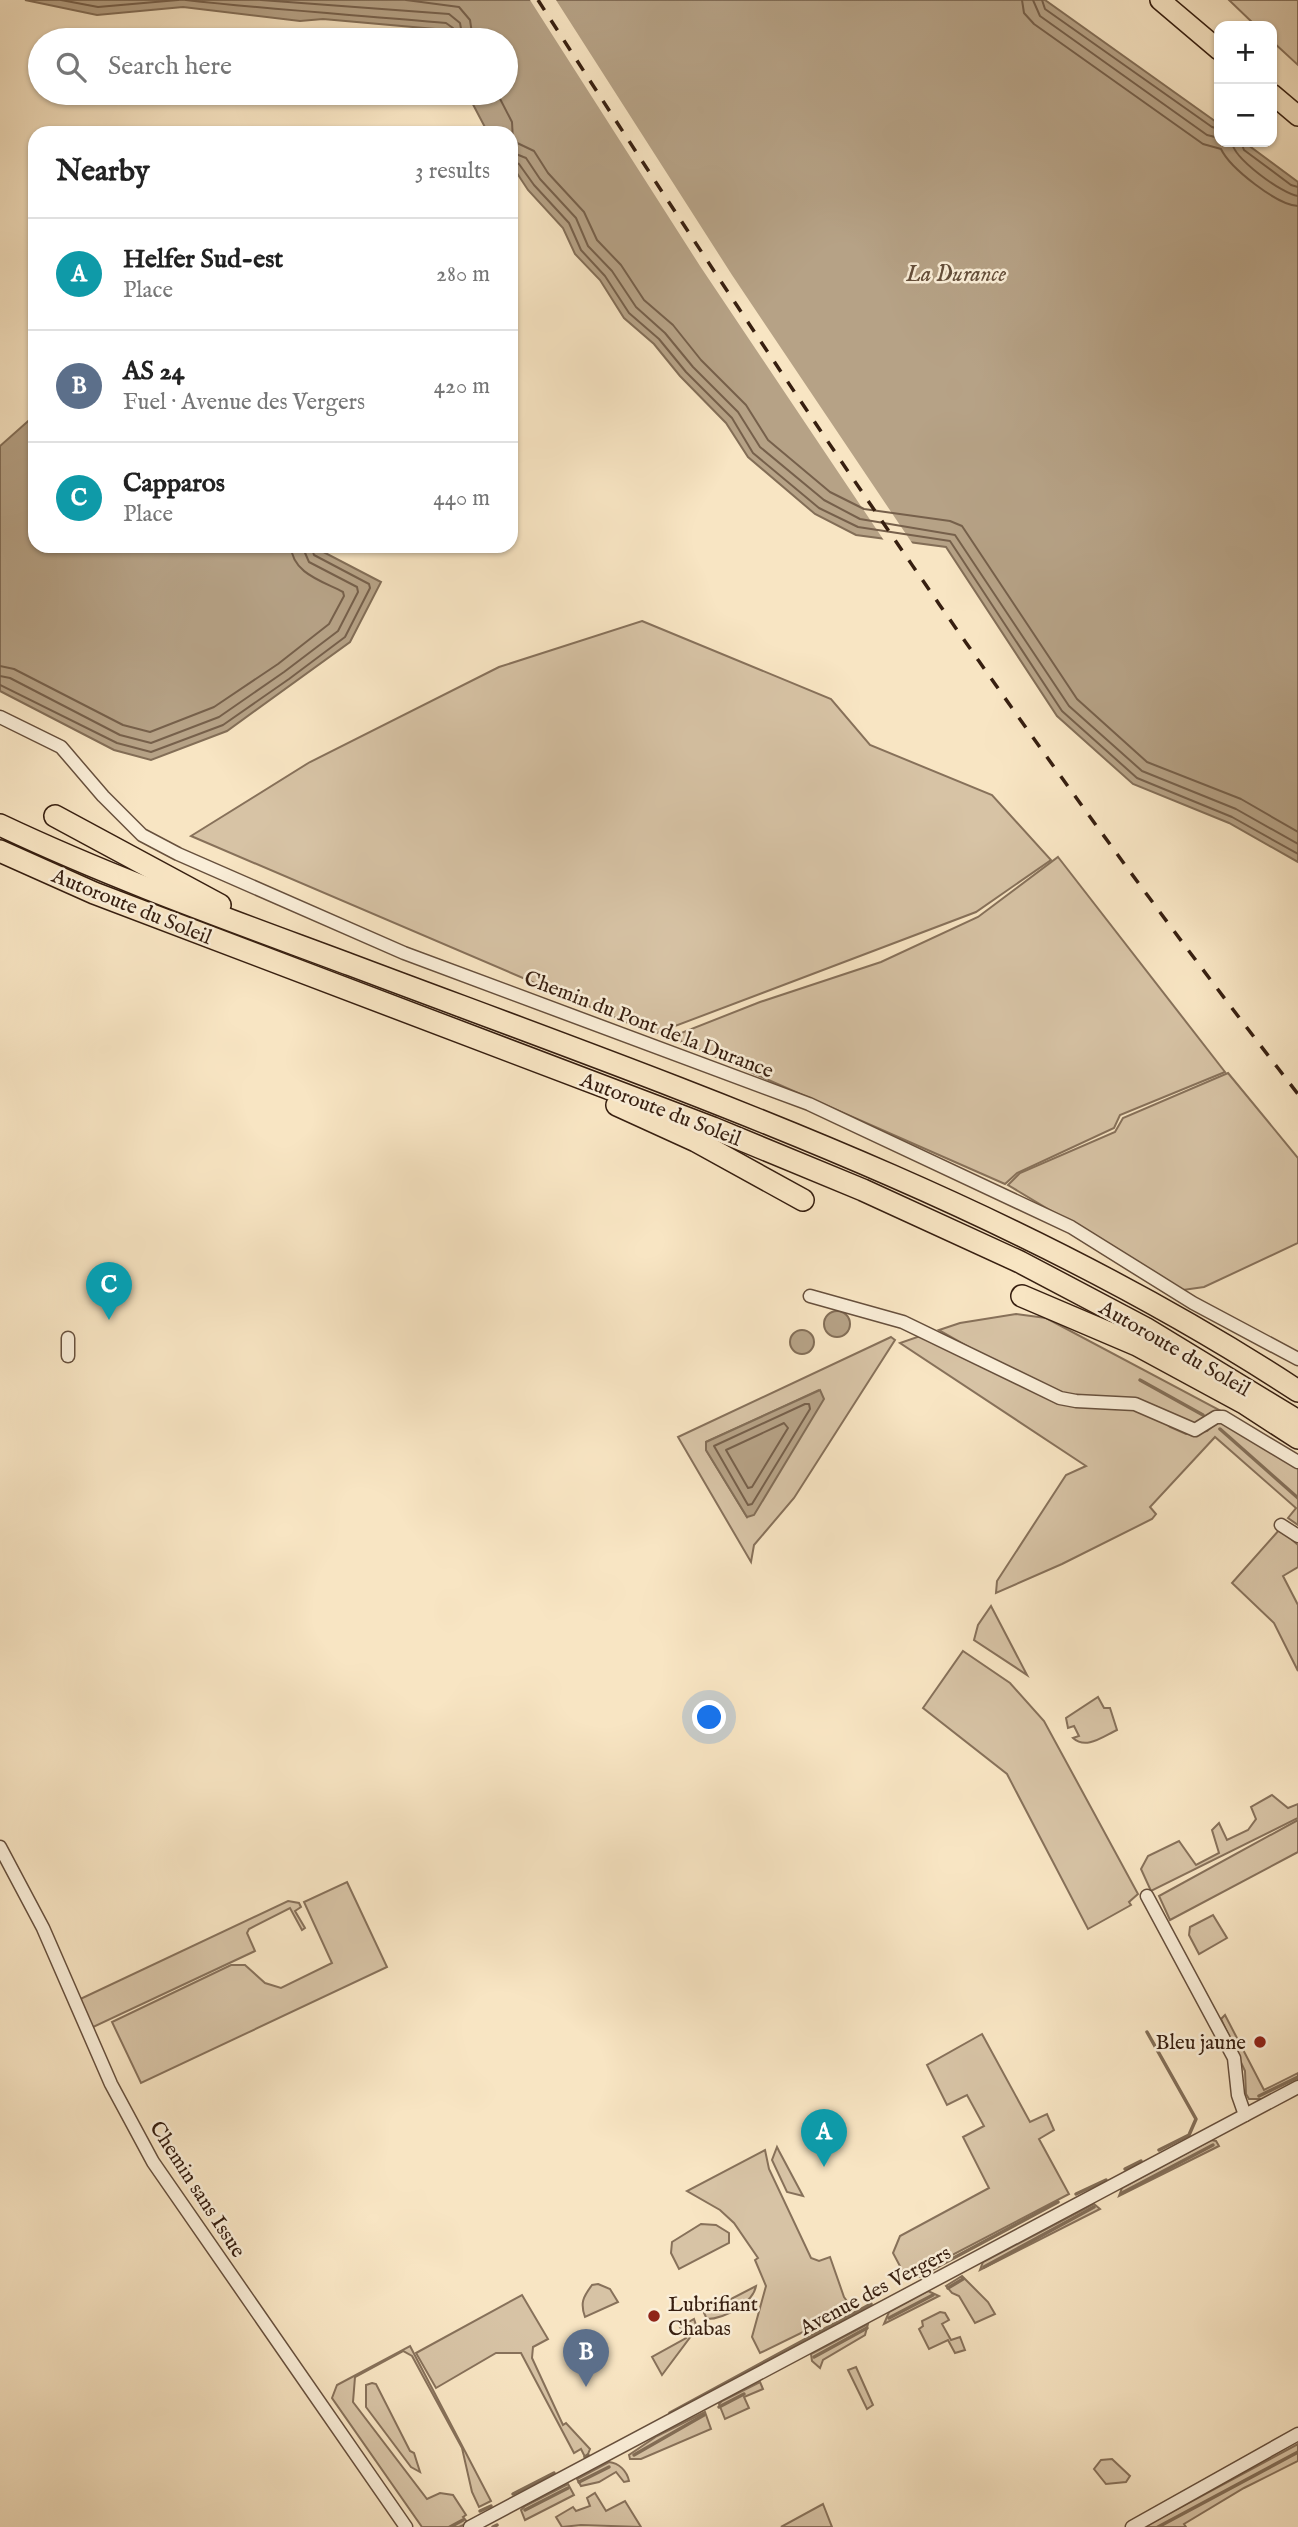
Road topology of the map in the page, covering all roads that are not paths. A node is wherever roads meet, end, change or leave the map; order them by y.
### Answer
1 (1160, 0) edge
2 (1214, 46) edge
3 (1277, 98) edge
4 (1298, 116) edge
5 (0, 717) edge
6 (55, 816) dead end
7 (0, 825) edge
8 (0, 850) edge
9 (270, 935) junction
10 (489, 1043) junction
11 (803, 1200) dead end
12 (810, 1296) dead end
13 (1022, 1296) dead end
14 (68, 1338) dead end
15 (68, 1356) dead end
16 (1298, 1359) edge
17 (1298, 1391) edge
18 (1298, 1421) edge
19 (1298, 1438) edge
20 (1298, 1462) edge
21 (1281, 1525) dead end
22 (1298, 1536) edge
23 (0, 1847) edge
24 (1147, 1896) dead end
25 (1298, 2087) edge
26 (1245, 2115) junction
27 (1298, 2434) edge
28 (406, 2527) edge
29 (470, 2527) edge
30 (1132, 2527) edge

1 - 2 main road
3 - 4 main road
5 - 16 street, Chemin du Pont de la Durance
6 - 9 highway
7 - 9 highway, Autoroute du Soleil
8 - 10 highway, Autoroute du Soleil
9 - 17 highway, Autoroute du Soleil
10 - 11 highway
10 - 18 highway, Autoroute du Soleil
12 - 20 street
13 - 19 highway
14 - 15 street
21 - 22 street
23 - 28 street, Chemin sans Issue
24 - 26 street
25 - 26 street, Avenue des Vergers
26 - 29 street, Avenue des Vergers
27 - 30 street

